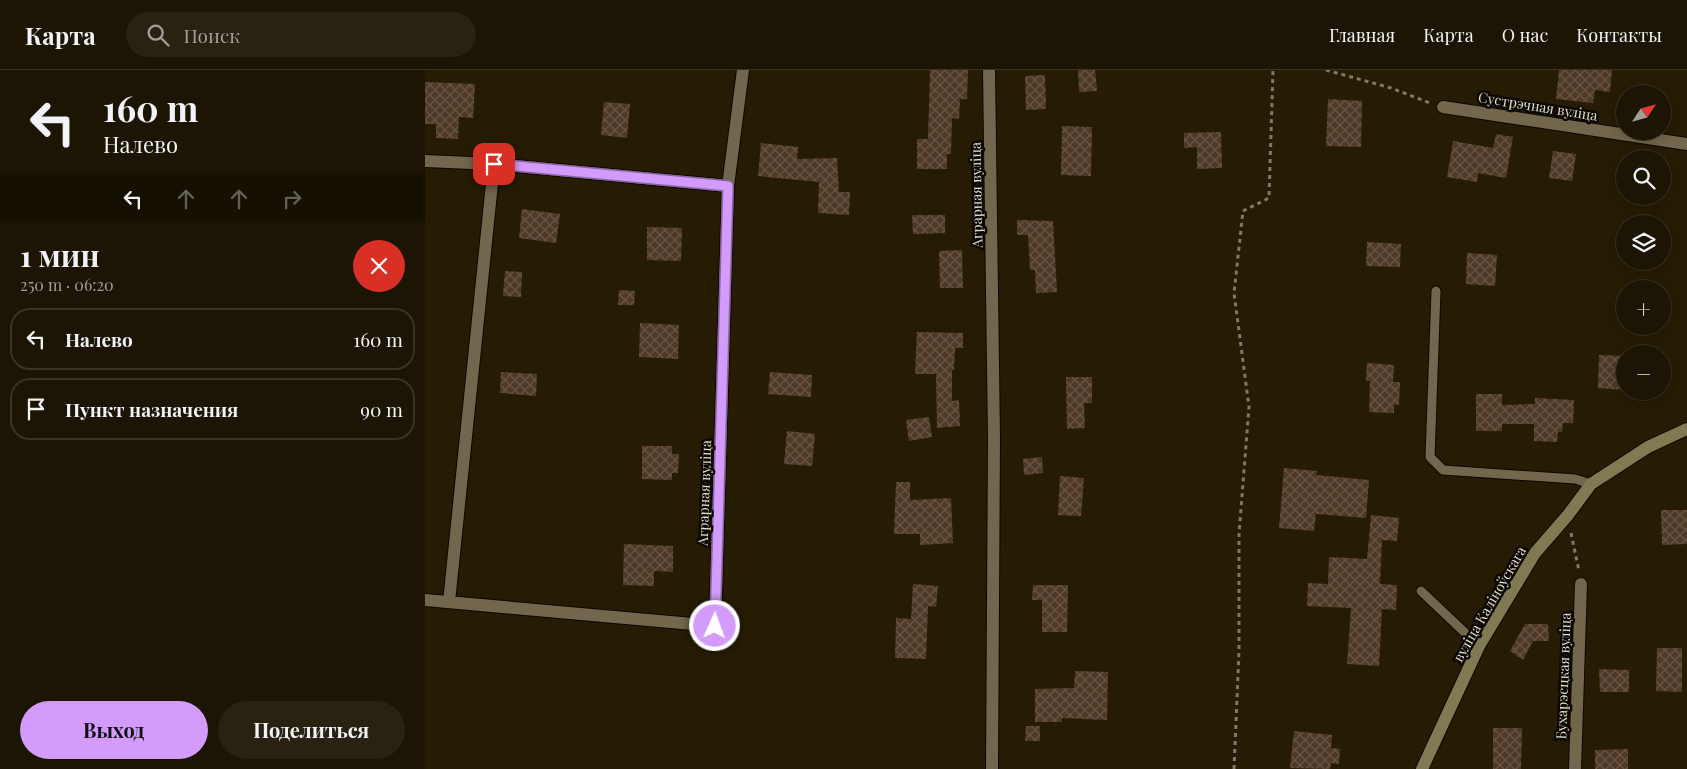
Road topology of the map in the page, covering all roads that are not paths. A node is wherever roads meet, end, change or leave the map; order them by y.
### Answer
1 (743, 70) edge
2 (989, 70) edge
3 (1443, 107) road end
4 (1687, 144) edge
5 (425, 161) edge
6 (494, 164) junction
7 (728, 186) junction
8 (1436, 291) dead end
9 (1687, 428) edge
10 (1591, 484) junction
11 (1581, 584) road end
12 (1421, 591) dead end
13 (425, 600) edge
14 (449, 602) junction
15 (1479, 646) junction
16 (992, 769) edge
17 (1422, 769) edge
18 (1575, 769) edge

1 - 7 street, Аграрная вуліца
2 - 16 street, Аграрная вуліца
3 - 4 street, Сустрэчная вуліца
5 - 6 street
6 - 7 street
6 - 14 street
7 - 14 street, Аграрная вуліца
8 - 10 lane
9 - 10 main road, вуліца Каліноўскага
10 - 15 main road, вуліца Каліноўскага
11 - 18 street, Бухарэсцкая вуліца
12 - 15 lane
13 - 14 street, Аграрная вуліца
15 - 17 main road, вуліца Каліноўскага

